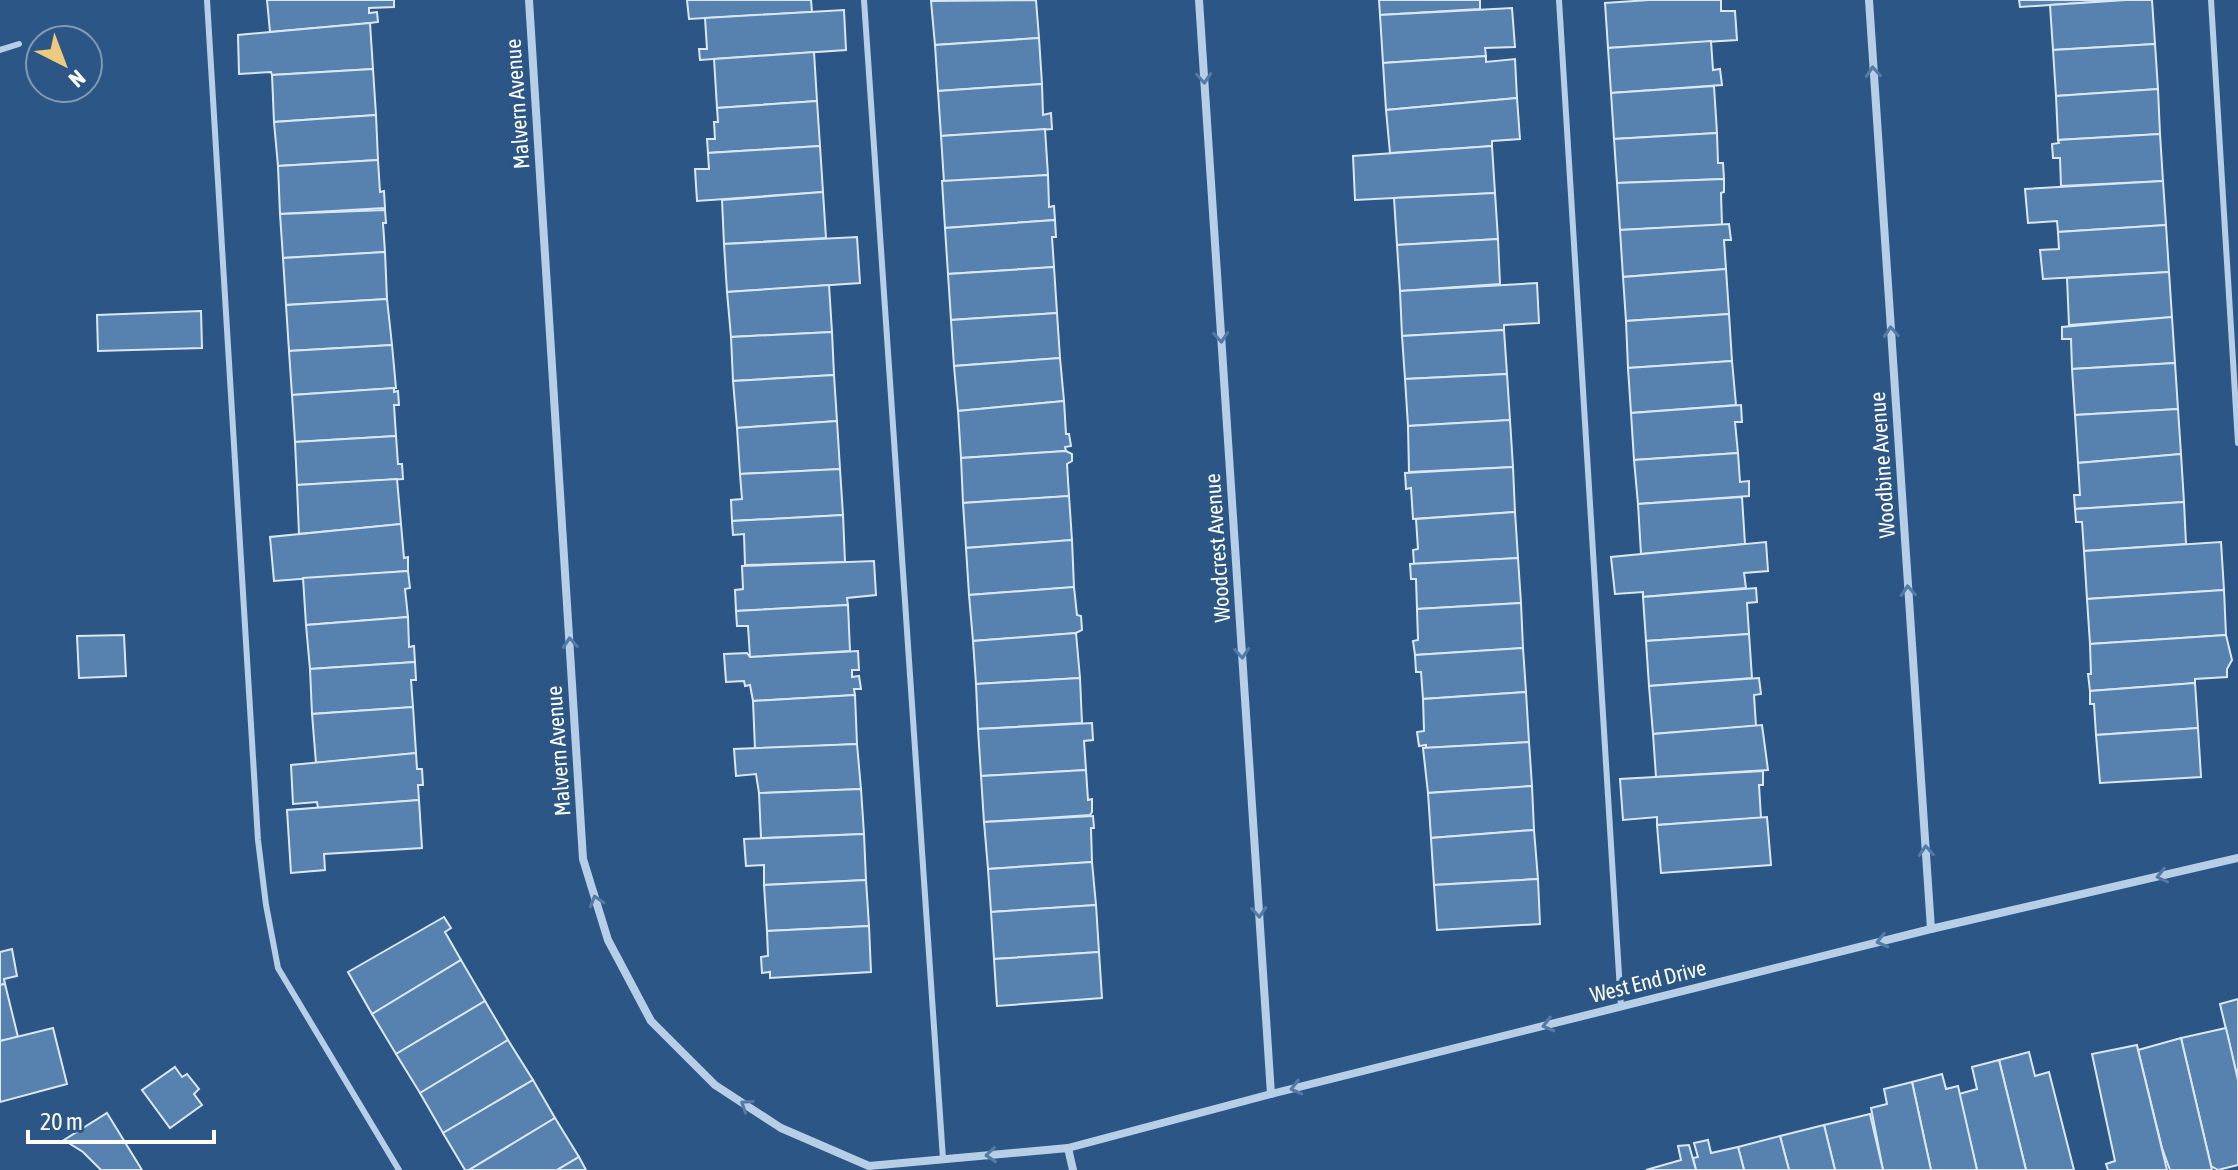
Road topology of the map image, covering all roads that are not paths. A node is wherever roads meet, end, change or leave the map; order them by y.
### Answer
1 (207, 0) edge
2 (529, 0) edge
3 (864, 0) edge
4 (1199, 0) edge
5 (1559, 0) edge
6 (1869, 0) edge
7 (2211, 0) edge
8 (19, 44) dead end
9 (0, 50) edge
10 (2238, 443) edge
11 (2238, 858) edge
12 (1931, 929) junction
13 (1621, 1007) junction
14 (1271, 1094) junction
15 (1068, 1148) junction
16 (943, 1159) junction
17 (399, 1170) edge
18 (1073, 1170) edge

1 - 17 lane
16 -> 2 street, Malvern Avenue
3 - 16 lane
4 -> 14 street, Woodcrest Avenue
5 - 13 lane
12 -> 6 street, Woodbine Avenue
7 - 10 lane
8 - 9 lane
11 -> 12 street, West End Drive
12 -> 13 street, West End Drive
13 -> 14 street, West End Drive
14 - 15 street, West End Drive
15 -> 16 street, Malvern Avenue
15 - 18 street

